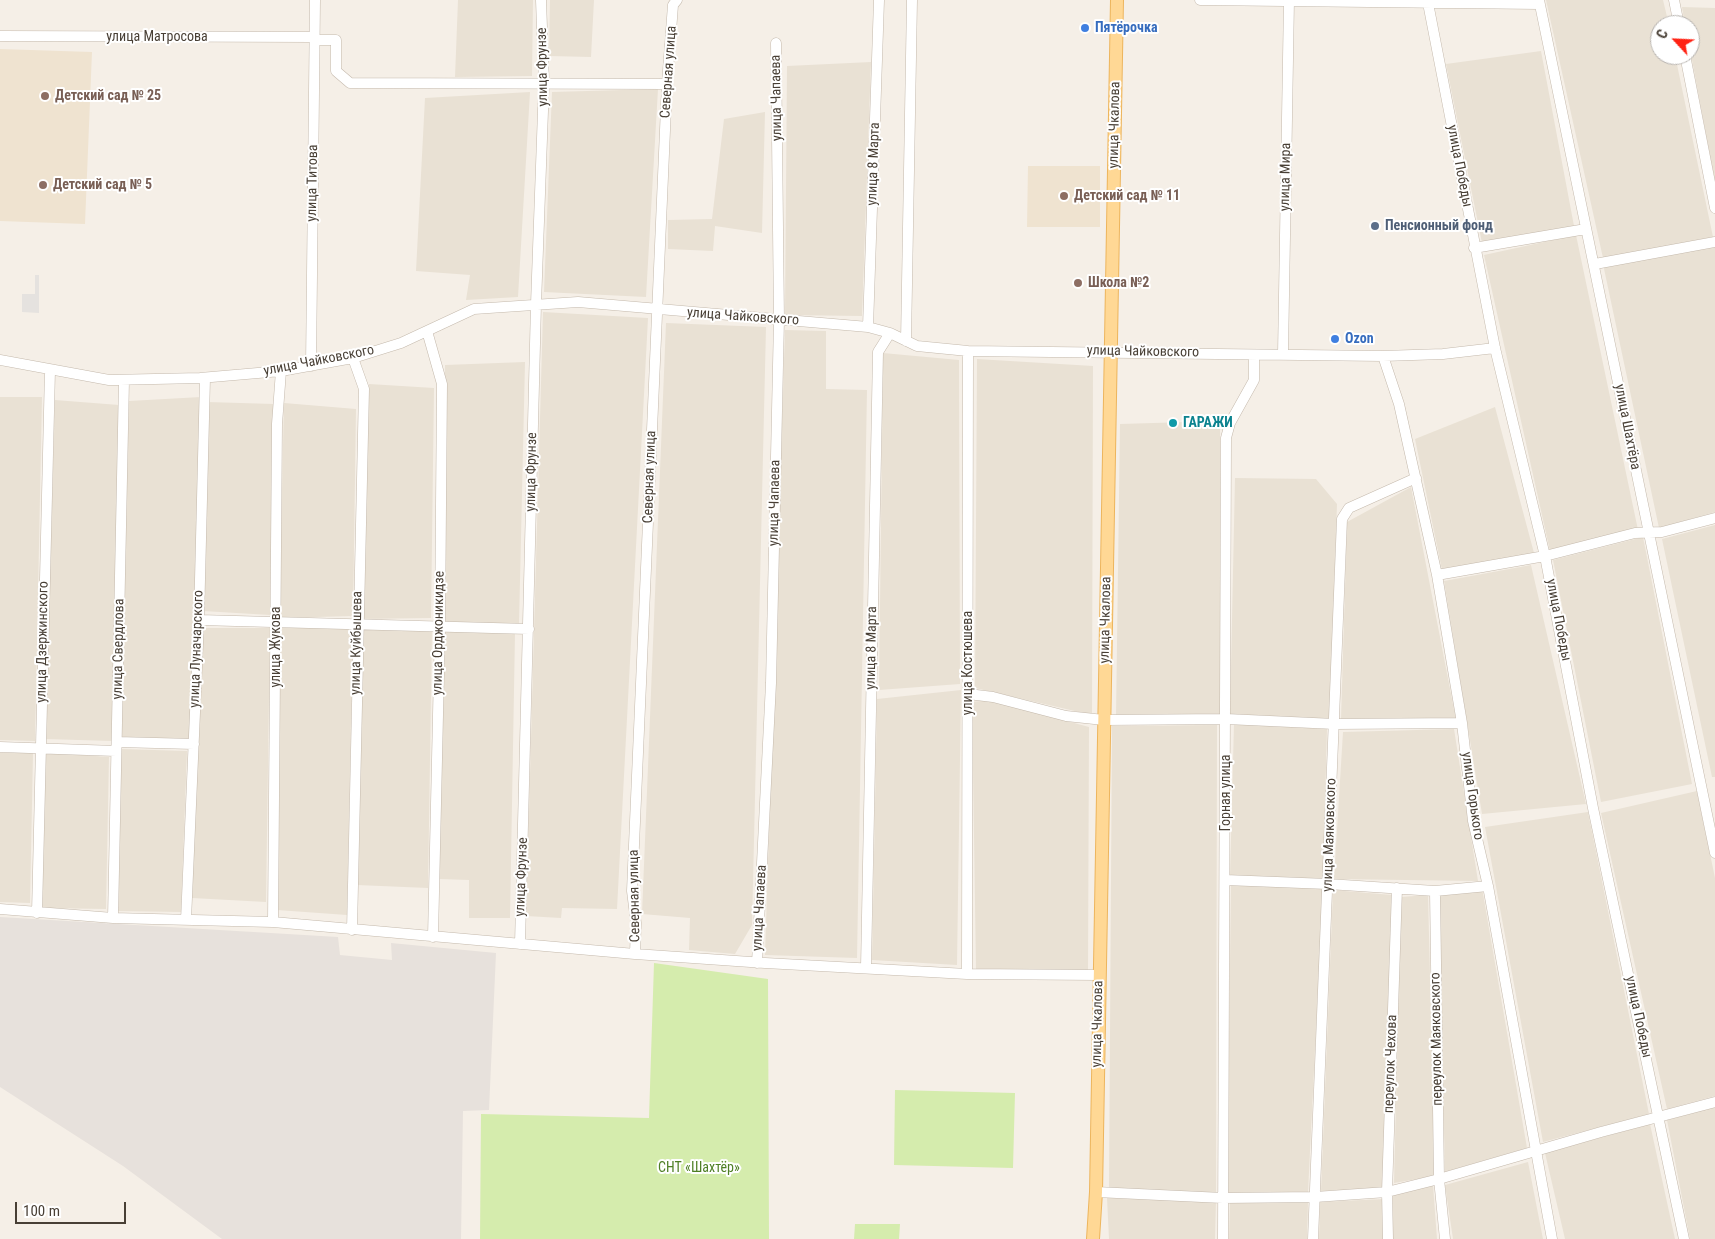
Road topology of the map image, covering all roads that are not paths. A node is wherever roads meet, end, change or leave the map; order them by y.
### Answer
1 (315, 0) edge
2 (541, 0) edge
3 (677, 0) edge
4 (879, 0) edge
5 (912, 0) edge
6 (1117, 0) edge
7 (1200, 0) edge
8 (1674, 0) edge
9 (1289, 1) edge
10 (1539, 2) edge
11 (1428, 3) junction
12 (1677, 15) edge
13 (0, 36) edge
14 (315, 38) junction
15 (776, 43) dead end
16 (1687, 65) edge
17 (544, 83) junction
18 (667, 84) junction
19 (1715, 208) edge
20 (1586, 229) junction
21 (1715, 242) edge
22 (1474, 248) junction
23 (1594, 264) junction
24 (536, 304) junction
25 (657, 310) junction
26 (779, 320) junction
27 (868, 327) junction
28 (427, 331) junction
29 (890, 333) junction
30 (906, 341) junction
31 (1495, 348) junction
32 (968, 351) junction
33 (1110, 351) junction
34 (1283, 354) junction
35 (1254, 355) junction
36 (1383, 356) junction
37 (354, 358) junction
38 (0, 360) edge
39 (311, 366) junction
40 (50, 370) junction
41 (281, 371) junction
42 (205, 378) junction
43 (124, 380) junction
44 (1416, 478) junction
45 (1715, 518) edge
46 (1648, 533) junction
47 (1545, 556) junction
48 (1437, 575) junction
49 (198, 620) junction
50 (276, 622) junction
51 (358, 623) junction
52 (440, 626) junction
53 (529, 629) junction
54 (968, 694) junction
55 (1226, 719) junction
56 (1104, 720) junction
57 (1462, 723) junction
58 (1335, 724) junction
59 (194, 744) junction
60 (116, 746) junction
61 (0, 747) edge
62 (40, 748) junction
63 (1715, 853) edge
64 (1225, 880) junction
65 (1328, 884) junction
66 (1488, 886) junction
67 (1397, 888) junction
68 (1435, 891) junction
69 (0, 909) edge
70 (37, 913) junction
71 (113, 918) junction
72 (186, 920) junction
73 (273, 922) junction
74 (352, 930) junction
75 (433, 937) junction
76 (520, 944) junction
77 (635, 954) junction
78 (757, 963) junction
79 (866, 967) junction
80 (967, 974) junction
81 (1099, 975) junction
82 (1715, 1102) edge
83 (1660, 1116) junction
84 (1535, 1152) junction
85 (1439, 1179) junction
86 (1096, 1192) junction
87 (1387, 1192) junction
88 (1315, 1197) junction
89 (1223, 1198) junction
90 (1093, 1239) edge
91 (1223, 1239) edge
92 (1313, 1239) edge
93 (1388, 1239) edge
94 (1444, 1239) edge
95 (1552, 1239) edge
96 (1684, 1239) edge

1 - 14 street, улица Титова
2 - 17 street, улица Фрунзе
3 - 18 street, Северная улица
4 - 27 street, улица 8 Марта
5 - 30 street
6 - 33 main road, улица Чкалова
7 - 9 street
8 - 12 street
9 - 11 street
9 - 34 street, улица Мира
10 - 11 street
10 - 20 street, улица Шахтёра
11 - 22 street, улица Победы
13 - 14 street, улица Матросова
14 - 17 street, улица Матросова
14 - 39 street, улица Титова
15 - 26 street, улица Чапаева
16 - 19 street
17 - 18 street
17 - 24 street, улица Фрунзе
18 - 25 street, Северная улица
20 - 22 street
20 - 23 street, улица Шахтёра
21 - 23 street
22 - 31 street, улица Победы
23 - 46 street, улица Шахтёра
24 - 25 street, улица Чайковского
24 - 28 street, улица Чайковского
24 - 53 street, улица Фрунзе
25 - 26 street, улица Чайковского
25 - 77 street, Северная улица
26 - 27 street, улица Чайковского
26 - 78 street, улица Чапаева
27 - 29 street, улица Чайковского
28 - 37 street, улица Чайковского
28 - 52 street, улица Орджоникидзе
29 - 30 street, улица Чайковского
29 - 79 street, улица 8 Марта
30 - 32 street, улица Чайковского
31 - 36 street, улица Чайковского
31 - 47 street, улица Победы
32 - 33 street, улица Чайковского
32 - 54 street, улица Костюшева
33 - 35 street, улица Чайковского
33 - 56 main road, улица Чкалова
34 - 35 street, улица Чайковского
34 - 36 street, улица Чайковского
35 - 55 street, Горная улица
36 - 44 street, улица Горького
37 - 39 street, улица Чайковского
37 - 51 street, улица Куйбышева
38 - 40 street, улица Чайковского
39 - 41 street, улица Чайковского
40 - 43 street, улица Чайковского
40 - 62 street, улица Дзержинского
41 - 42 street, улица Чайковского
41 - 50 street, улица Жукова
42 - 43 street, улица Чайковского
42 - 49 street, улица Луначарского
43 - 60 street, улица Свердлова
44 - 48 street, улица Горького
44 - 58 street, улица Маяковского
45 - 46 street
46 - 47 street
46 - 63 street, улица Шахтёра
47 - 48 street
47 - 83 street, улица Победы
48 - 57 street, улица Горького
49 - 50 street
49 - 59 street, улица Луначарского
50 - 51 street
50 - 73 street, улица Жукова
51 - 52 street
51 - 74 street, улица Куйбышева
52 - 53 street
52 - 75 street, улица Орджоникидзе
53 - 76 street, улица Фрунзе
54 - 56 street
54 - 80 street, улица Костюшева
55 - 56 street
55 - 58 street
55 - 64 street, Горная улица
56 - 81 main road, улица Чкалова
57 - 58 street
57 - 66 street, улица Горького
58 - 65 street, улица Маяковского
59 - 60 street
59 - 72 street, улица Луначарского
60 - 62 street
60 - 71 street, улица Свердлова
61 - 62 street
62 - 70 street, улица Дзержинского
64 - 65 street
64 - 89 street, Горная улица
65 - 67 street
65 - 88 street, улица Маяковского
66 - 68 street
66 - 84 street, улица Горького
67 - 68 street
67 - 87 street, переулок Чехова
68 - 85 street, переулок Маяковского
69 - 70 street
70 - 71 street
71 - 72 street
72 - 73 street
73 - 74 street
74 - 75 street
75 - 76 street
76 - 77 street
77 - 78 street
78 - 79 street
79 - 80 street
80 - 81 street
81 - 86 main road, улица Чкалова
82 - 83 street
83 - 84 street
83 - 96 street, улица Победы
84 - 85 street
84 - 95 street, улица Горького
85 - 87 street
85 - 94 street, переулок Маяковского
86 - 89 street
86 - 90 main road, улица Чкалова
87 - 88 street
87 - 93 street, переулок Чехова
88 - 89 street
88 - 92 street, улица Маяковского
89 - 91 street, Горная улица

